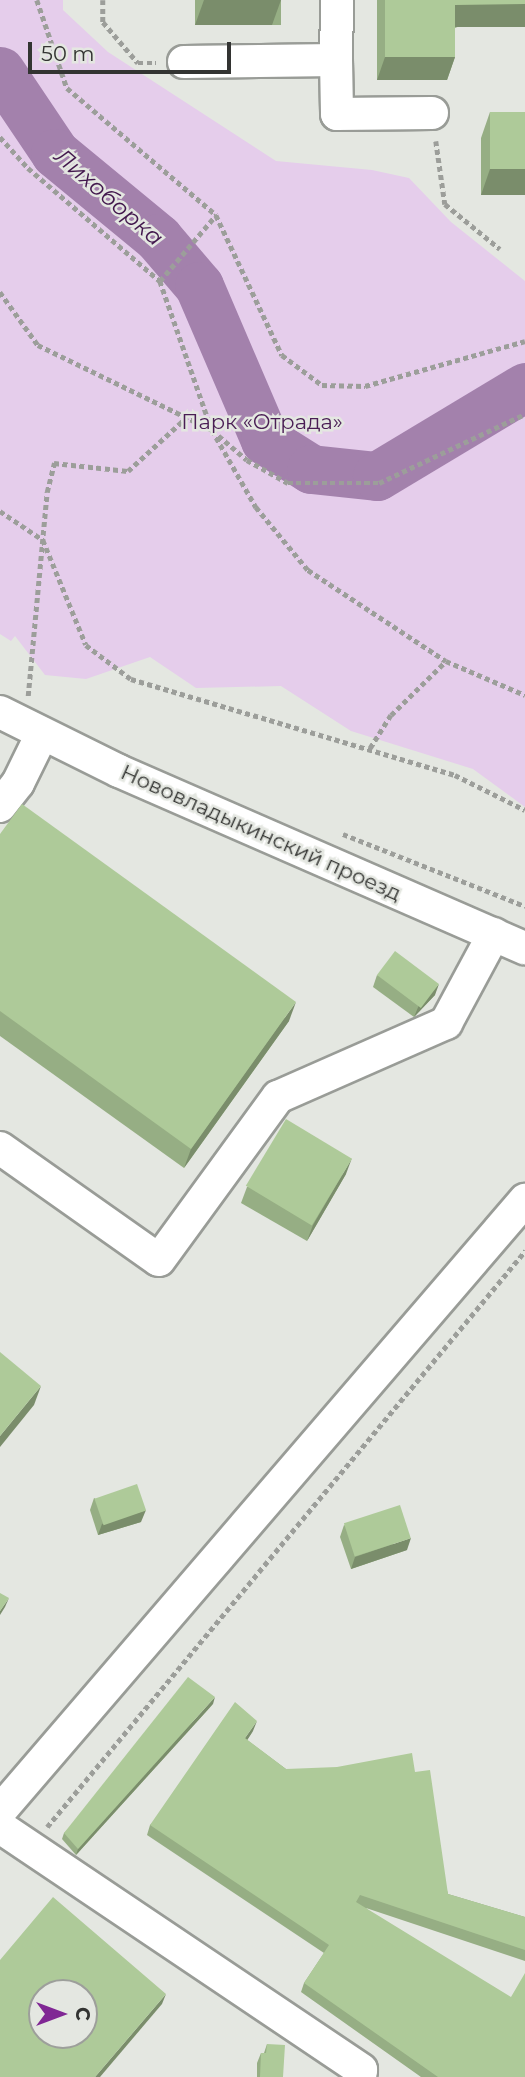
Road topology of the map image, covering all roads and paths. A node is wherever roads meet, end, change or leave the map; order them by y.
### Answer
1 (37, 0) edge
2 (103, 0) edge
3 (337, 0) edge
4 (336, 60) junction
5 (184, 62) joint
6 (432, 113) joint
7 (0, 137) edge
8 (216, 215) junction
9 (500, 248) dead end
10 (160, 281) junction
11 (0, 292) edge
12 (525, 341) edge
13 (525, 414) edge
14 (187, 417) junction
15 (212, 430) junction
16 (0, 511) edge
17 (43, 540) junction
18 (446, 661) junction
19 (525, 695) edge
20 (22, 724) edge
21 (370, 748) junction
22 (0, 806) edge
23 (525, 810) edge
24 (494, 934) junction
25 (525, 948) edge
26 (0, 1148) edge
27 (525, 1200) edge
28 (525, 1251) edge
29 (0, 1811) edge
30 (0, 1827) edge
31 (31, 1847) junction
32 (365, 2075) edge

1 - 8 path
2 - 5 path
3 - 4 street
4 - 5 street
4 - 6 street
6 - 9 path
7 - 10 path
8 - 10 path
8 - 12 path
10 - 15 path
11 - 14 path
13 - 15 path
14 - 15 path
14 - 17 path
15 - 18 path
16 - 17 path
17 - 20 path
17 - 21 path
18 - 19 path
18 - 21 path
20 - 22 street
20 - 24 street, Нововладыкинский проезд
21 - 23 path
24 - 25 street, Нововладыкинский проезд
24 - 26 street
27 - 29 street
28 - 31 path
30 - 31 street
31 - 32 street

